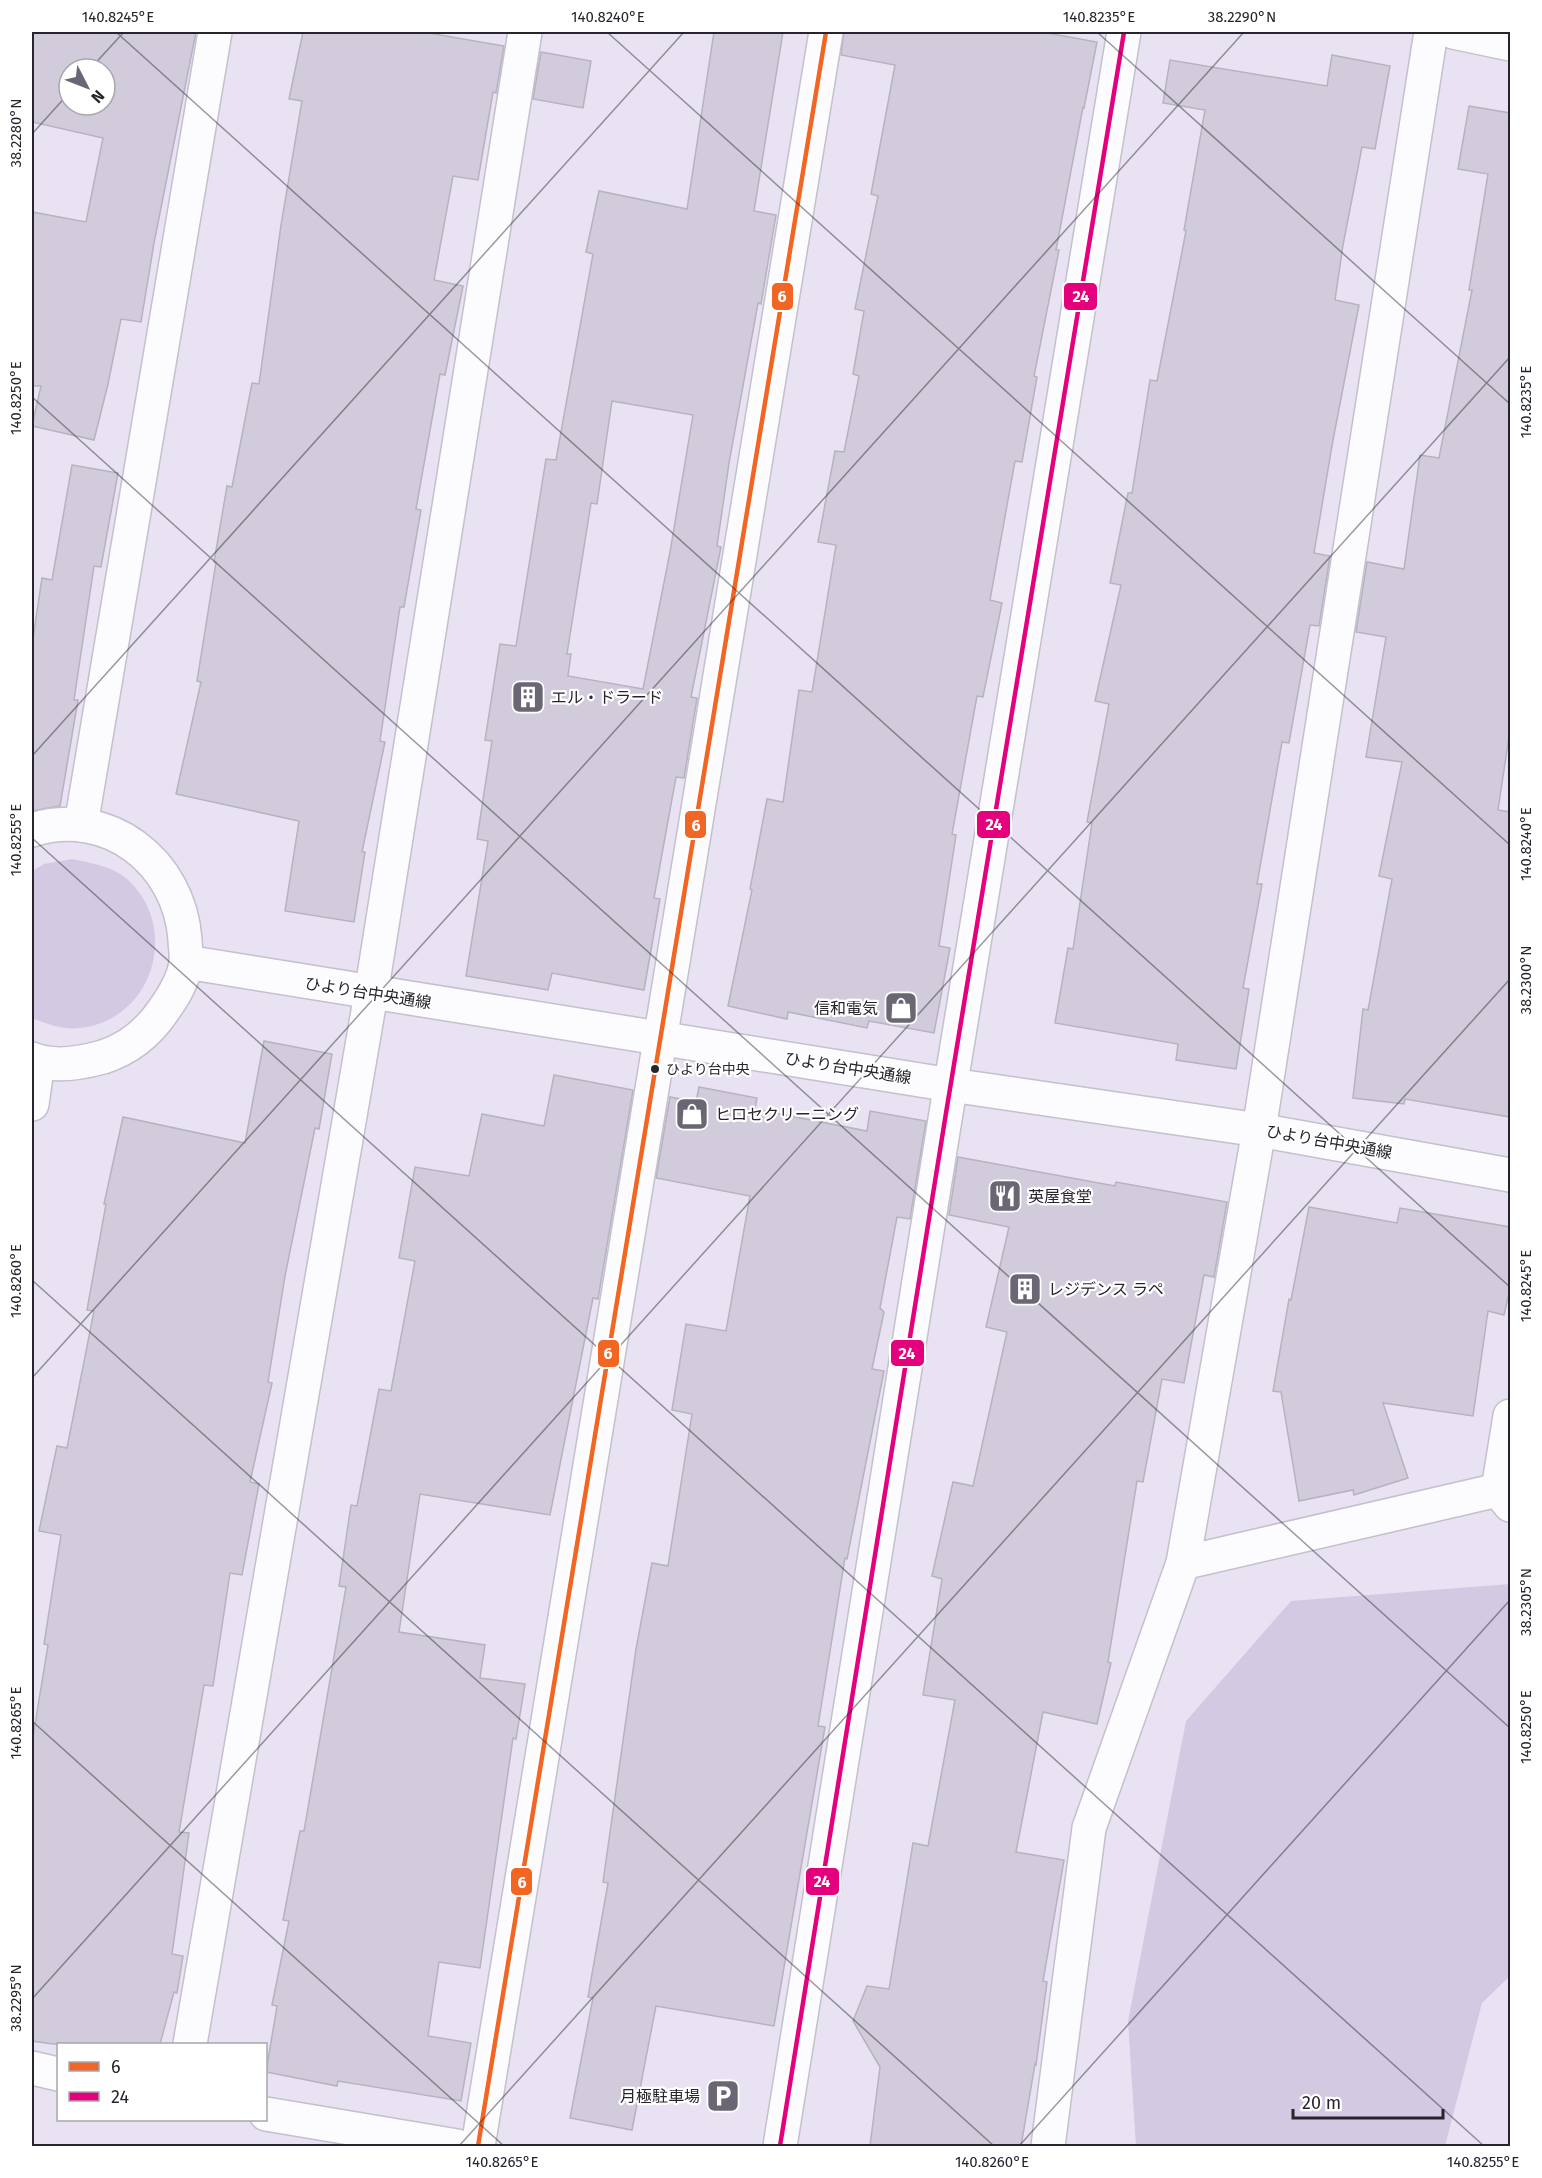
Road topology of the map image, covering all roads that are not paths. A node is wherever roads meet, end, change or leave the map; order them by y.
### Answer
1 (216, 32) edge
2 (525, 32) edge
3 (826, 32) edge
4 (1124, 32) edge
5 (1431, 32) edge
6 (1453, 32) edge
7 (1510, 44) edge
8 (81, 825) junction
9 (32, 830) edge
10 (186, 962) junction
11 (371, 994) junction
12 (659, 1037) junction
13 (35, 1060) edge
14 (951, 1085) junction
15 (32, 1104) edge
16 (1259, 1130) junction
17 (1510, 1175) edge
18 (1510, 1416) edge
19 (1504, 1497) edge
20 (1183, 1563) junction
21 (190, 2043) edge
22 (32, 2068) edge
23 (57, 2074) edge
24 (267, 2114) edge
25 (457, 2146) edge
26 (478, 2146) edge
27 (780, 2146) edge
28 (1048, 2146) edge

1 - 8 street
2 - 11 street
3 - 12 street
4 - 14 street
5 - 16 street
6 - 7 street
8 - 9 street
8 - 10 street
10 - 11 street, ひより台中央通線
10 - 13 street
11 - 12 street, ひより台中央通線
11 - 21 street
12 - 14 street, ひより台中央通線
12 - 26 street
13 - 15 street
14 - 16 street, ひより台中央通線
14 - 27 street
16 - 17 street, ひより台中央通線
16 - 20 street
18 - 19 street
19 - 20 street
20 - 28 street
22 - 23 street
24 - 25 street

